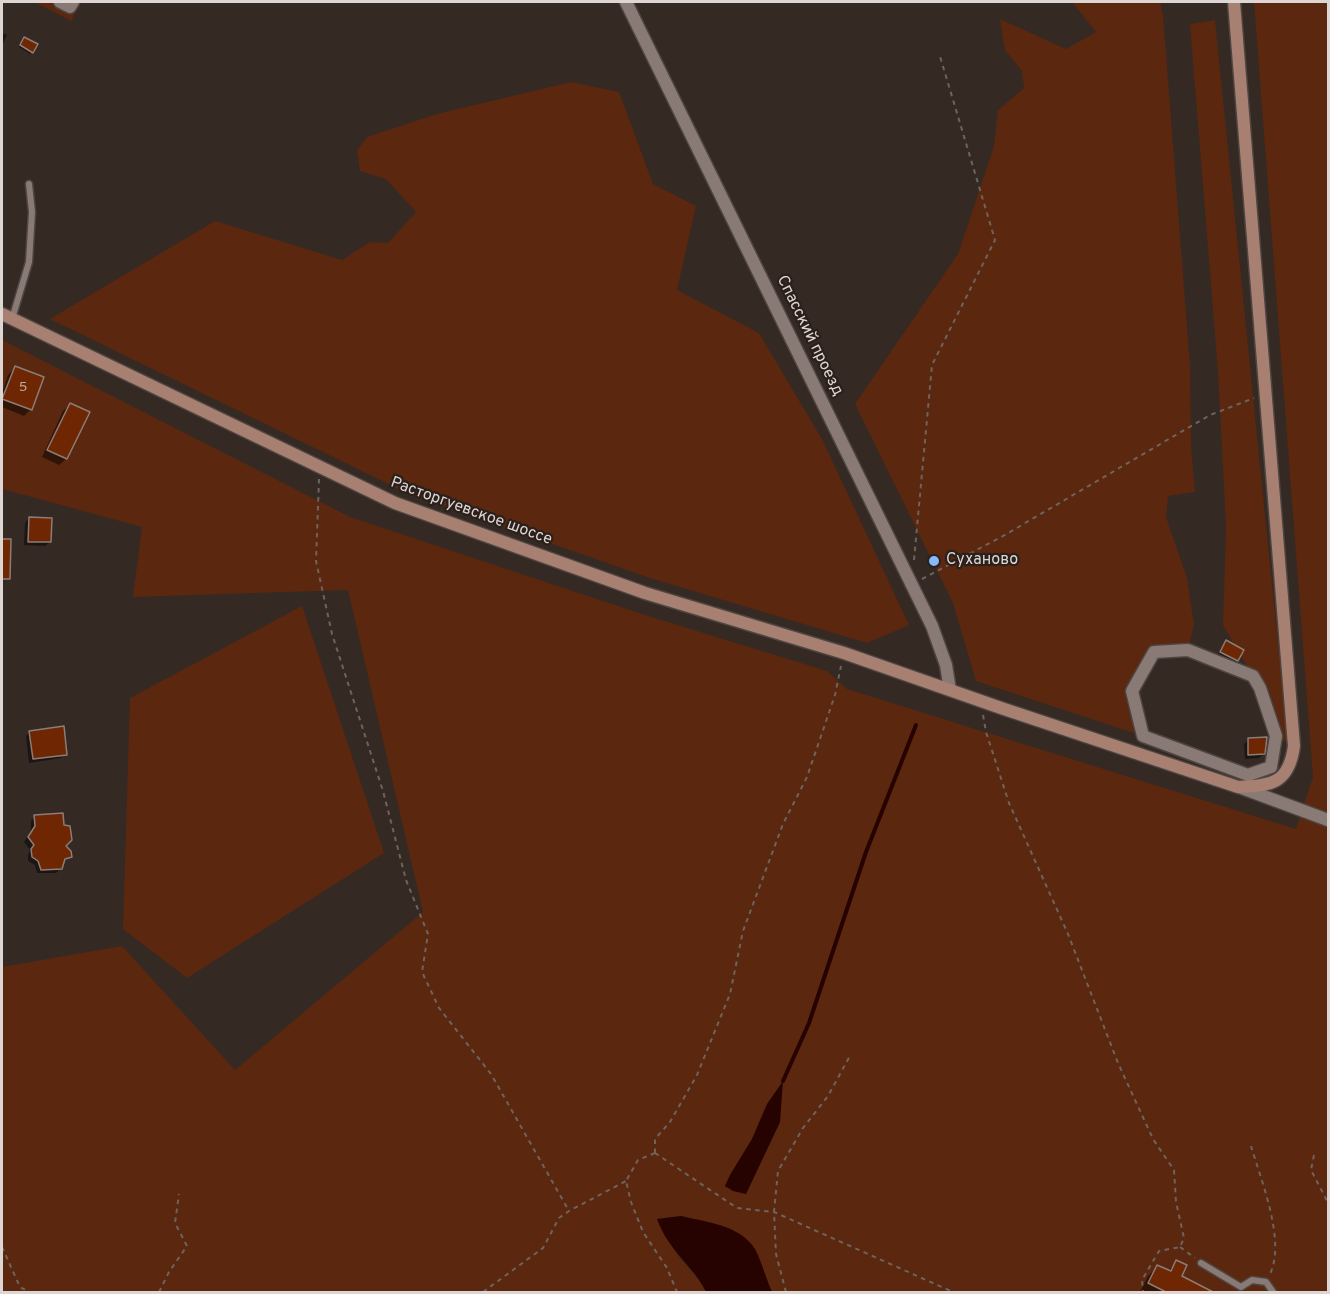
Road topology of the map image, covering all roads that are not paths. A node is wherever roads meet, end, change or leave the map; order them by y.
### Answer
1 (60, 2) edge
2 (73, 2) edge
3 (627, 2) edge
4 (1234, 2) edge
5 (29, 184) dead end
6 (7, 317) edge
7 (950, 690) junction
8 (1271, 767) joint
9 (1238, 787) junction
10 (1329, 820) edge
11 (1201, 1263) road end
12 (1273, 1293) edge

1 - 2 street
3 - 7 street, Спасский проезд
4 - 9 main road
5 - 6 lane
6 - 7 main road, Расторгуевское шоссе
7 - 9 main road, Расторгуевское шоссе
8 - 8 street
9 - 10 street
11 - 12 lane

